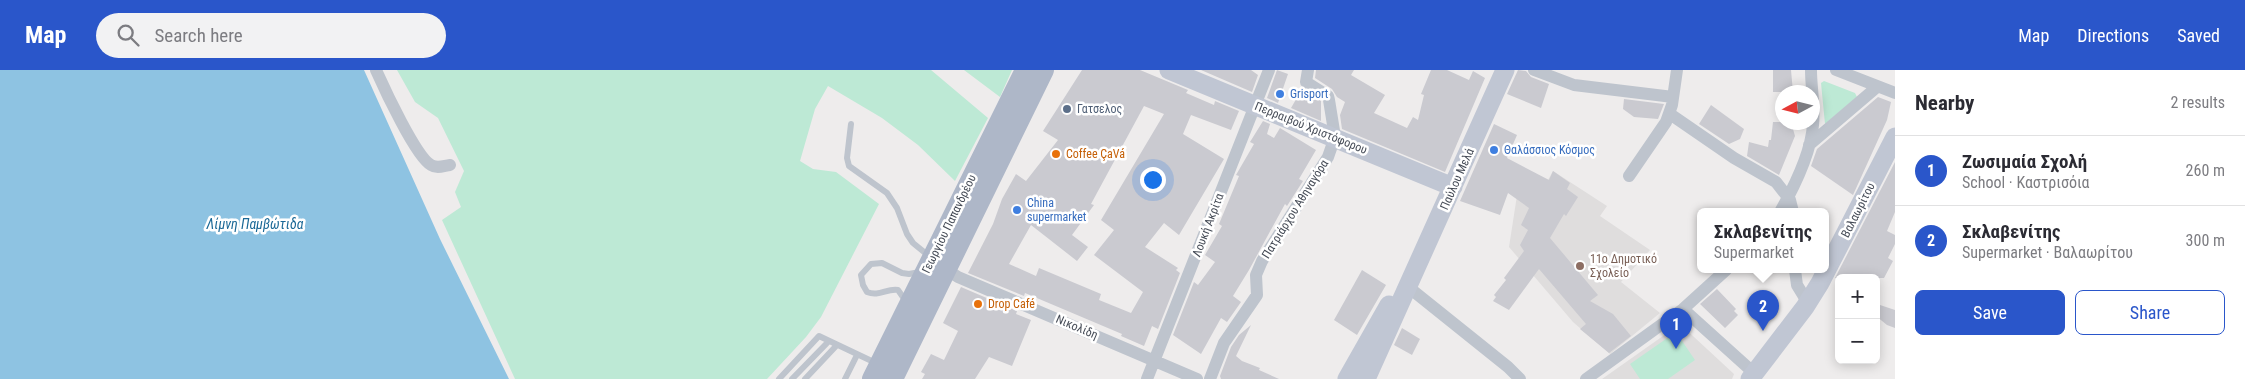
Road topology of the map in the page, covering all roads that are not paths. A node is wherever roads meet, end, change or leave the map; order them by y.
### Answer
1 (376, 70) edge
2 (1025, 70) edge
3 (1044, 70) edge
4 (1169, 70) edge
5 (1269, 70) edge
6 (1308, 70) edge
7 (1505, 70) edge
8 (1534, 70) edge
9 (1677, 70) edge
10 (1811, 70) edge
11 (1836, 70) edge
12 (1878, 87) junction
13 (1895, 92) edge
14 (1673, 97) junction
15 (1255, 106) junction
16 (1670, 114) junction
17 (851, 124) dead end
18 (1334, 137) junction
19 (1895, 138) edge
20 (1809, 146) junction
21 (450, 165) dead end
22 (1629, 176) dead end
23 (1453, 186) junction
24 (1788, 198) junction
25 (1782, 208) edge
26 (1792, 208) edge
27 (935, 266) junction
28 (1829, 266) edge
29 (1723, 273) edge
30 (1795, 273) edge
31 (1825, 273) edge
32 (1407, 286) junction
33 (1808, 303) junction
34 (908, 307) junction
35 (1683, 309) junction
36 (829, 341) junction
37 (837, 345) junction
38 (857, 355) junction
39 (1155, 360) junction
40 (885, 374) edge
41 (1752, 376) edge
42 (779, 379) edge
43 (792, 379) edge
44 (805, 379) edge
45 (845, 379) edge
46 (1147, 379) edge
47 (1197, 379) edge
48 (1210, 379) edge
49 (1347, 379) edge
50 (1366, 379) edge
51 (1520, 379) edge
52 (1586, 379) edge

1 - 21 street
2 - 27 main road, Γεωργίου Παπανδρέου
3 - 27 main road, Γεωργίου Παπανδρέου
4 - 15 main road, Περραιβού Χριστόφορου
5 - 15 street, Λουκή Ακρίτα
6 - 18 street, Πατριάρχου Αθηναγόρα
7 - 23 main road, Παύλου Μελά
8 - 14 street
9 - 14 street
10 - 20 street
11 - 12 street
12 - 13 street
12 - 20 street
14 - 16 street
15 - 18 main road, Περραιβού Χριστόφορου
15 - 39 street, Λουκή Ακρίτα
16 - 22 street
16 - 24 street
17 - 27 lane
18 - 23 main road, Περραιβού Χριστόφορου
18 - 48 street, Πατριάρχου Αθηναγόρα
19 - 28 main road, Βαλαωρίτου
20 - 24 street
23 - 32 main road, Παύλου Μελά
24 - 25 street
24 - 26 street
27 - 34 main road, Γεωργίου Παπανδρέου
27 - 34 lane
27 - 39 street, Νικολίδη
27 - 40 main road, Γεωργίου Παπανδρέου
29 - 35 street
30 - 33 street
31 - 33 main road, Βαλαωρίτου
32 - 49 main road, Παύλου Μελά
32 - 50 main road, Παύλου Μελά
32 - 51 street
33 - 41 main road, Βαλαωρίτου
34 - 40 main road, Γεωργίου Παπανδρέου
35 - 41 street
35 - 52 street
36 - 37 lane
36 - 42 lane
36 - 43 lane
37 - 38 lane
37 - 44 lane
38 - 40 lane
38 - 45 lane
39 - 46 street, Λουκή Ακρίτα
39 - 47 street, Νικολίδη

